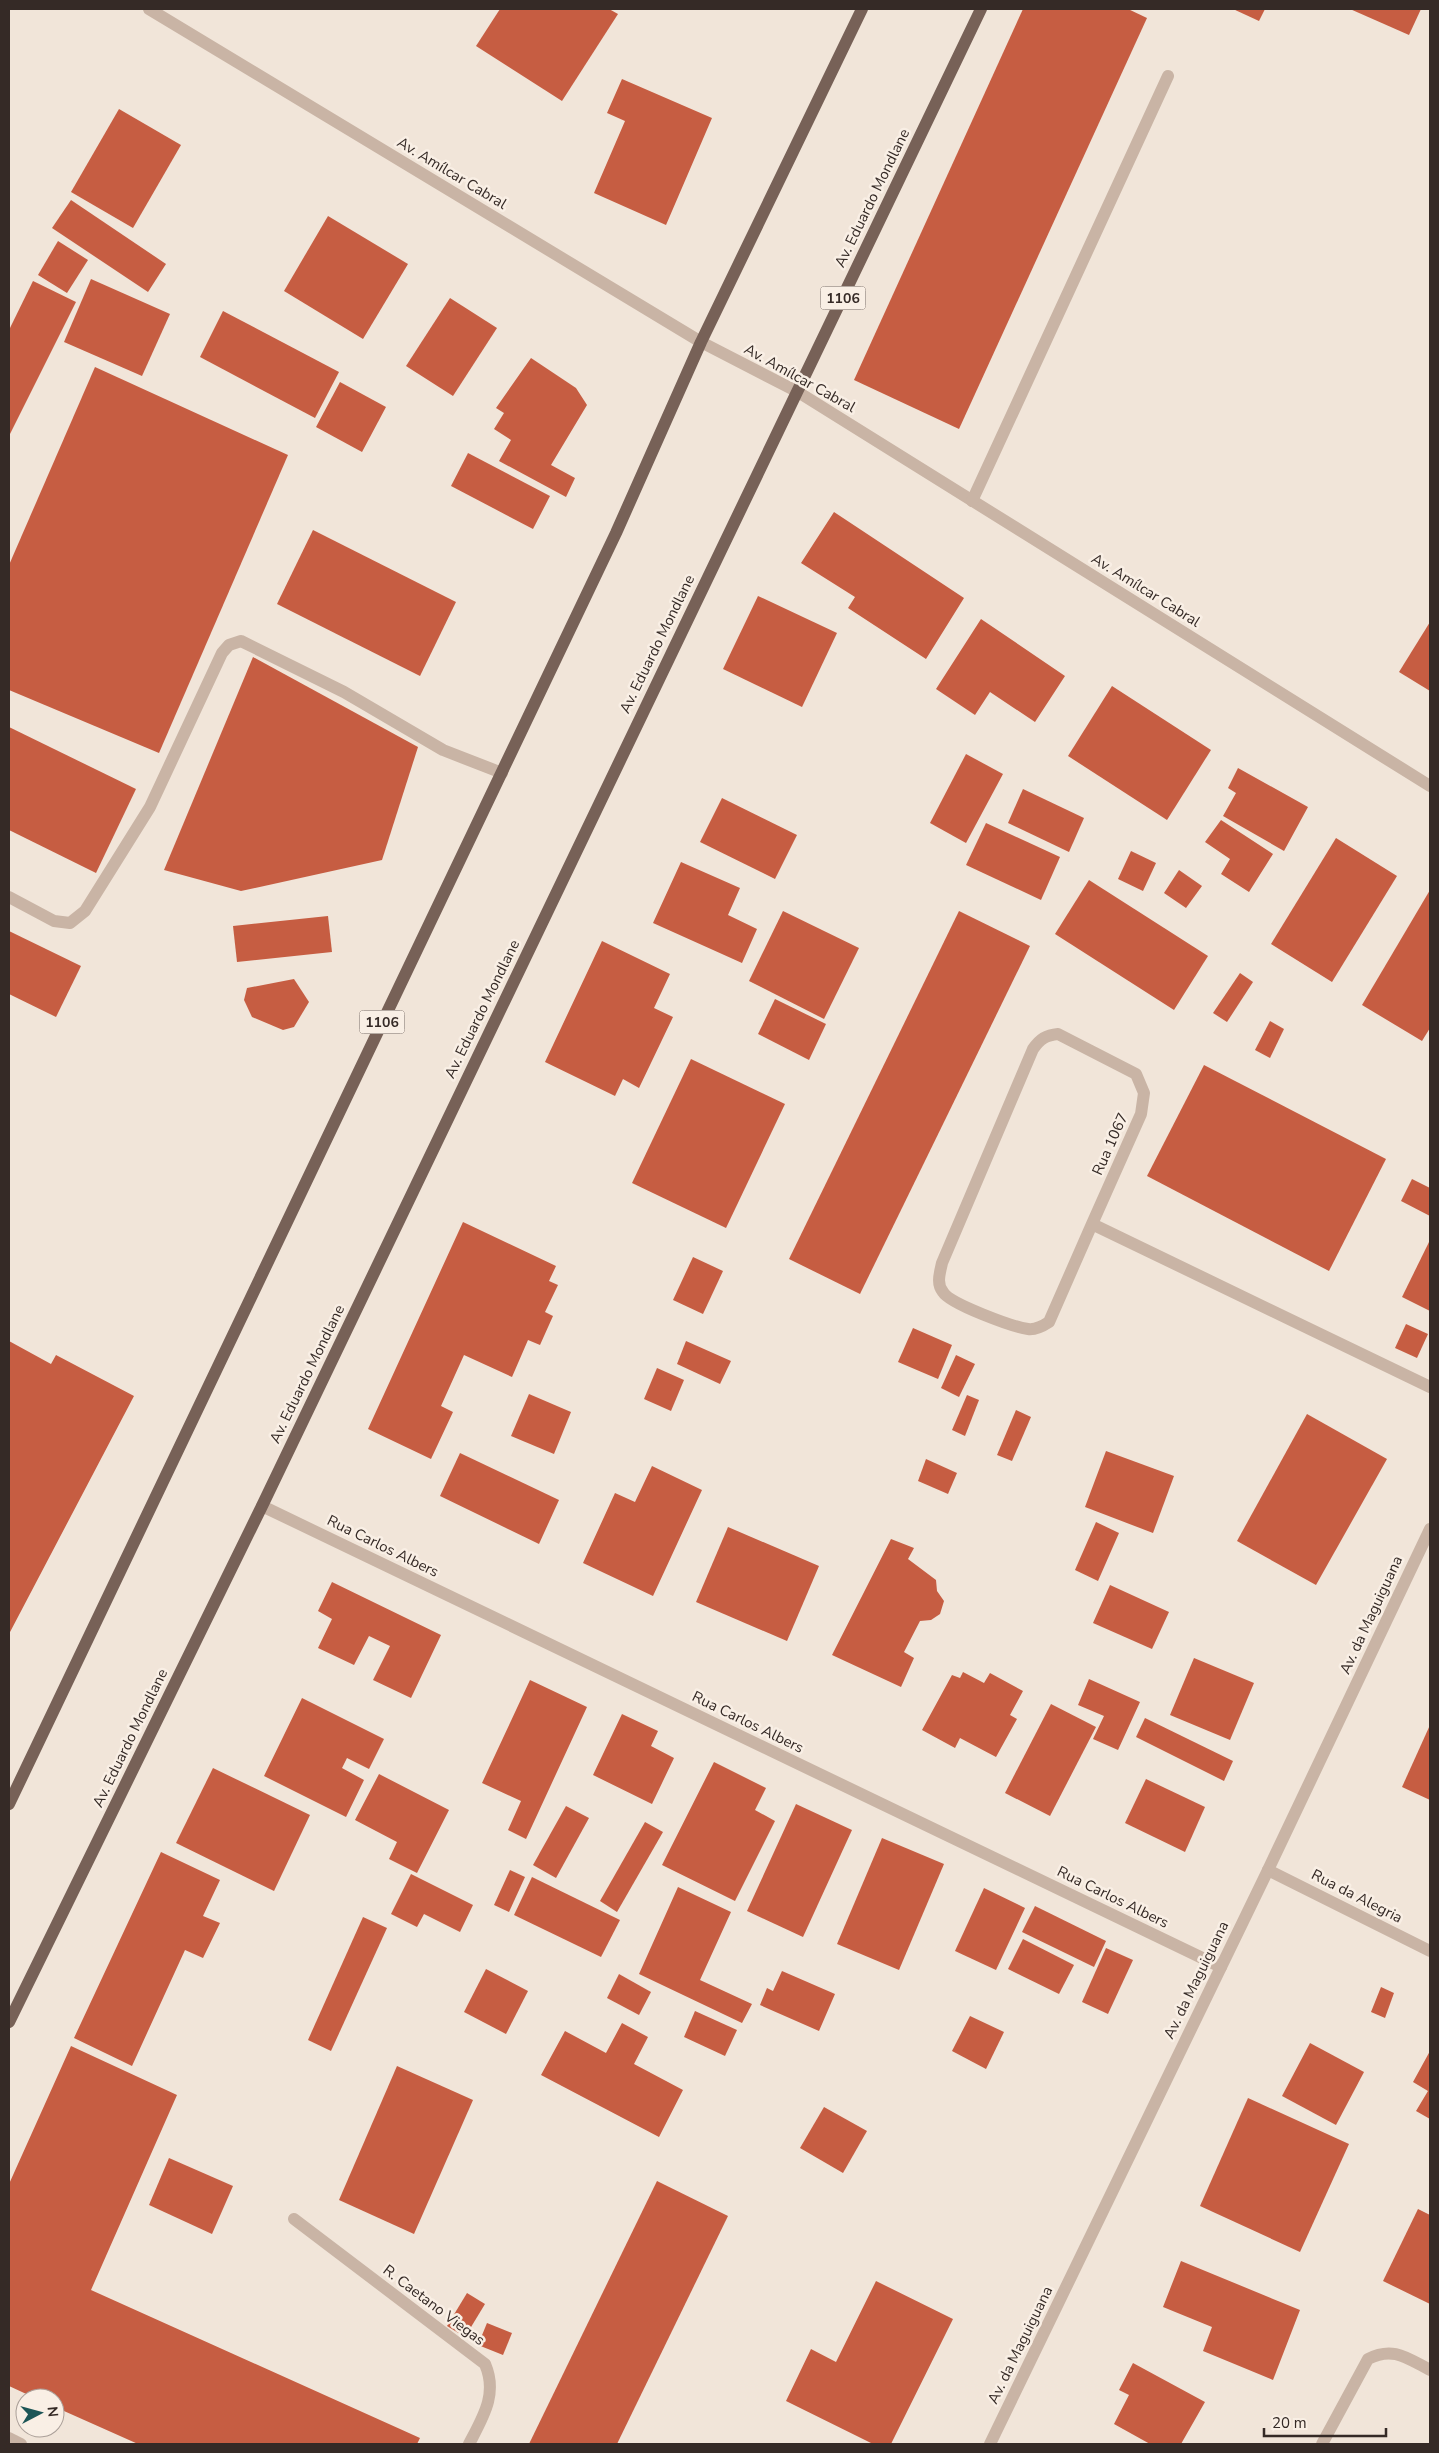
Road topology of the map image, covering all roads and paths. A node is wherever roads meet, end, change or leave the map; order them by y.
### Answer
1 (148, 9) edge
2 (862, 9) edge
3 (981, 9) edge
4 (1168, 76) dead end
5 (701, 342) junction
6 (798, 392) junction
7 (972, 501) junction
8 (502, 773) junction
9 (1430, 786) edge
10 (9, 897) edge
11 (1092, 1224) junction
12 (1430, 1386) edge
13 (262, 1506) junction
14 (1430, 1529) edge
15 (9, 1804) edge
16 (1268, 1870) junction
17 (1430, 1950) edge
18 (1221, 1966) junction
19 (9, 2022) edge
20 (294, 2219) dead end
21 (1430, 2370) edge
22 (9, 2438) edge
23 (20, 2444) edge
24 (469, 2444) edge
25 (990, 2444) edge
26 (1322, 2444) edge

1 - 5 street, Av. Amílcar Cabral
2 - 5 main road, 1106
3 - 6 main road, Av. Eduardo Mondlane / 1106
4 - 7 street
5 - 6 street, Av. Amílcar Cabral
5 - 8 main road, 1106
6 - 7 street, Av. Amílcar Cabral
6 - 13 main road, Av. Eduardo Mondlane / 1106
7 - 9 street, Av. Amílcar Cabral
8 - 10 street
8 - 15 main road, 1106
11 - 11 street, Rua 1067
11 - 12 street
13 - 18 street, Rua Carlos Albers
13 - 19 main road, Av. Eduardo Mondlane
14 - 16 street, Av. da Maguiguana
16 - 17 street, Rua da Alegria
16 - 18 street, Av. da Maguiguana
18 - 25 street, Av. da Maguiguana
20 - 24 street, R. Caetano Viegas
21 - 26 street
22 - 23 street

